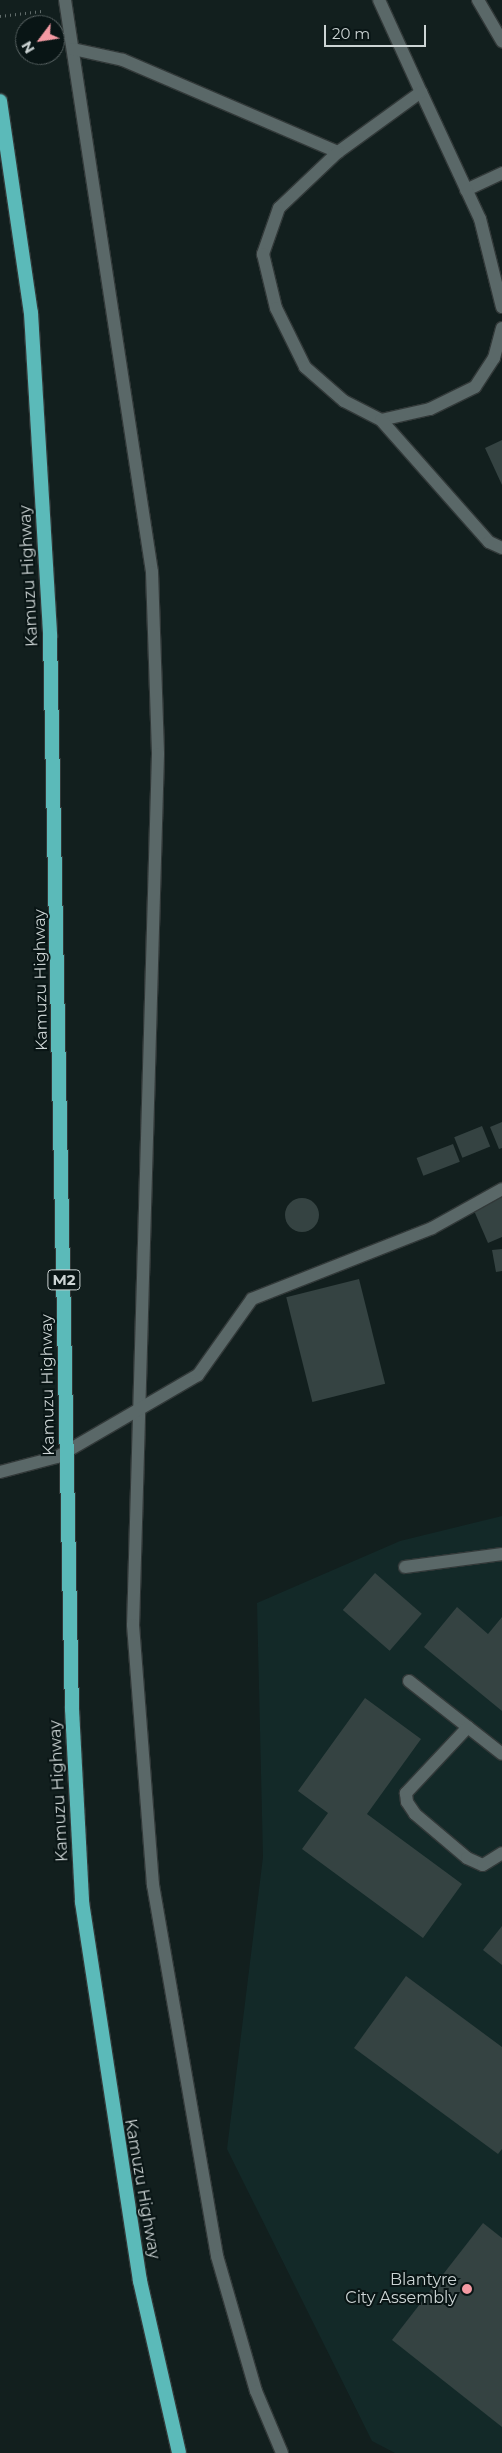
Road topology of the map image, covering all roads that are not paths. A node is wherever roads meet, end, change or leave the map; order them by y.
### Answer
1 (65, 0) edge
2 (379, 0) edge
3 (478, 0) edge
4 (502, 41) edge
5 (73, 50) junction
6 (422, 92) junction
7 (0, 101) edge
8 (338, 152) junction
9 (502, 173) edge
10 (466, 190) junction
11 (502, 307) edge
12 (502, 328) edge
13 (381, 420) junction
14 (502, 548) edge
15 (502, 1189) edge
16 (136, 1409) junction
17 (67, 1450) junction
18 (0, 1472) edge
19 (502, 1554) edge
20 (405, 1567) dead end
21 (409, 1682) dead end
22 (468, 1727) junction
23 (502, 1754) edge
24 (502, 1853) edge
25 (179, 2453) edge
26 (282, 2453) edge

1 - 5 street
2 - 6 street
3 - 4 street
5 - 8 street
5 - 16 street
6 - 8 street
6 - 10 street
7 - 17 highway, Kamuzu Highway / M2
8 - 13 street
9 - 10 street
10 - 11 street
12 - 13 street
13 - 14 street
15 - 16 street
16 - 17 street
16 - 26 street
17 - 18 street
17 - 25 highway, Kamuzu Highway / M2
19 - 20 street
21 - 22 street
22 - 23 street
22 - 24 street

